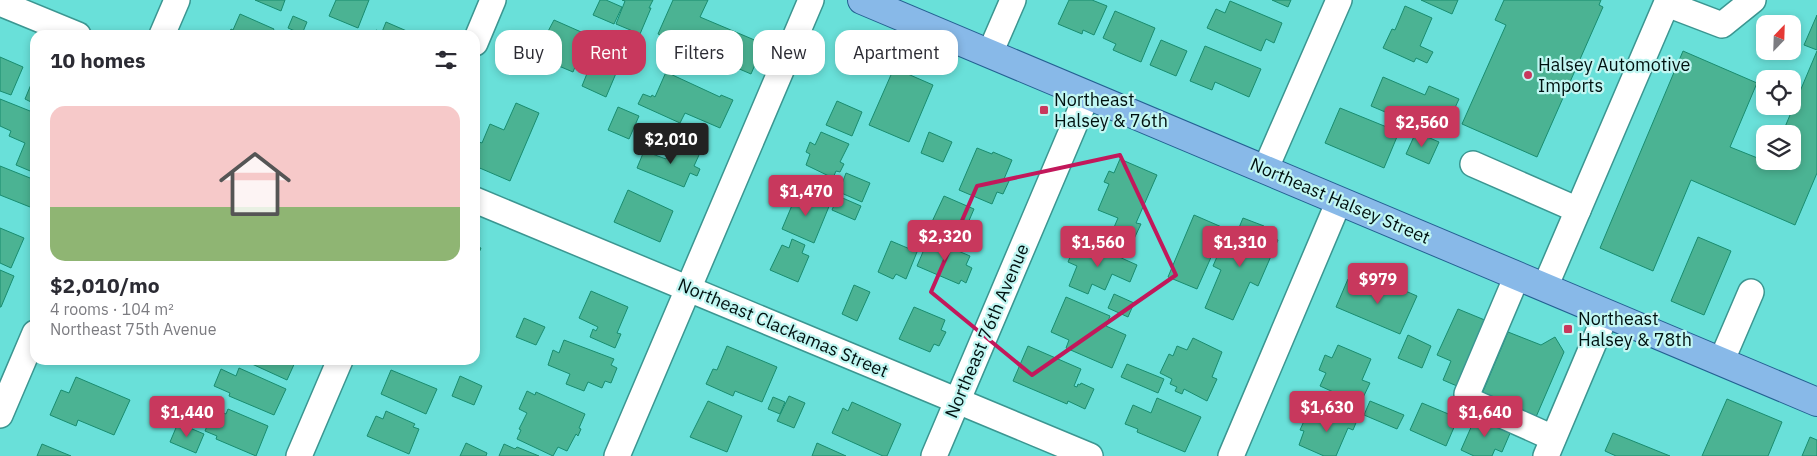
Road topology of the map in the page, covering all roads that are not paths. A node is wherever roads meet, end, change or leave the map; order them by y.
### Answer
1 (177, 0) edge
2 (493, 0) edge
3 (812, 0) edge
4 (862, 0) edge
5 (1013, 0) edge
6 (1339, 0) edge
7 (1753, 0) edge
8 (0, 2) edge
9 (1667, 2) edge
10 (66, 30) edge
11 (164, 30) edge
12 (480, 31) edge
13 (990, 53) junction
14 (1087, 95) junction
15 (1473, 164) dead end
16 (1265, 170) junction
17 (1339, 201) junction
18 (480, 202) edge
19 (1578, 210) junction
20 (1517, 276) junction
21 (1545, 287) junction
22 (688, 288) junction
23 (1751, 292) dead end
24 (1606, 314) junction
25 (30, 345) edge
26 (1721, 362) junction
27 (338, 365) edge
28 (957, 402) junction
29 (1817, 402) edge
30 (0, 415) edge
31 (1550, 447) edge
32 (300, 456) edge
33 (616, 456) edge
34 (934, 456) edge
35 (1090, 456) edge
36 (1231, 456) edge

1 - 11 street
2 - 12 street
3 - 22 street
4 - 13 main road, Northeast Halsey Street
5 - 13 street
6 - 16 street
7 - 9 street
8 - 10 street
9 - 19 street
13 - 14 main road, Northeast Halsey Street
14 - 16 main road, Northeast Halsey Street
14 - 28 street, Northeast 76th Avenue
15 - 19 street
16 - 17 main road, Northeast Halsey Street
17 - 20 main road, Northeast Halsey Street
17 - 36 street
18 - 22 street, Northeast Clackamas Street
19 - 21 street
20 - 21 main road, Northeast Halsey Street
20 - 31 street
21 - 24 main road, Northeast Halsey Street
22 - 28 street, Northeast Clackamas Street
22 - 33 street
23 - 26 street
24 - 26 main road, Northeast Halsey Street
24 - 31 street
25 - 30 street
26 - 29 main road, Northeast Halsey Street
27 - 32 street
28 - 34 street, Northeast 76th Avenue
28 - 35 street, Northeast Clackamas Street

